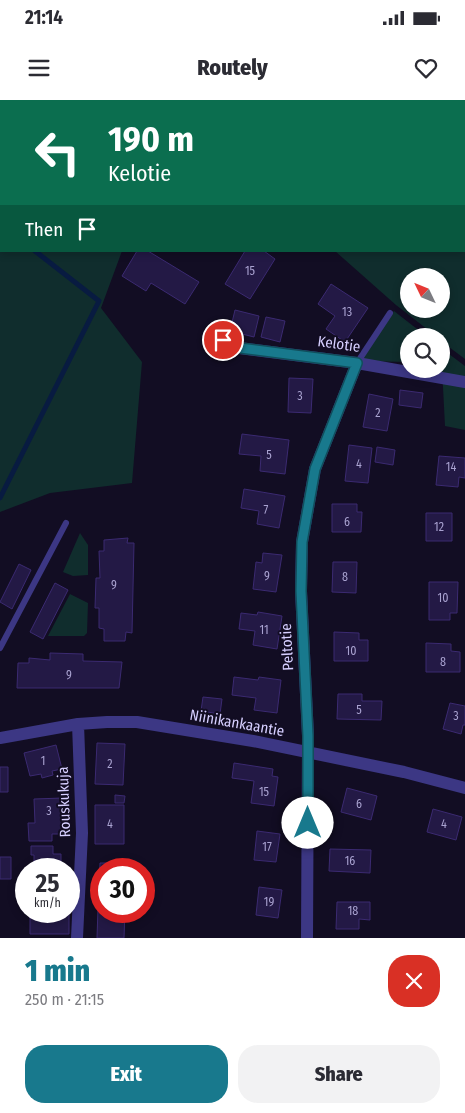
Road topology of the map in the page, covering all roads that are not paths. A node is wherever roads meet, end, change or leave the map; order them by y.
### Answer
1 (390, 312) dead end
2 (211, 334) dead end
3 (357, 363) junction
4 (465, 382) edge
5 (66, 523) dead end
6 (0, 648) edge
7 (78, 724) junction
8 (0, 738) edge
9 (308, 752) junction
10 (465, 788) edge
11 (77, 938) edge
12 (307, 938) edge

1 - 3 lane
2 - 3 street, Kelotie
3 - 4 street, Kelotie
3 - 9 street, Peltotie
5 - 6 lane
7 - 8 street, Niinikankaantie
7 - 9 street, Niinikankaantie
7 - 11 street, Rouskukuja
9 - 10 street, Niinikankaantie
9 - 12 street, Peltotie

